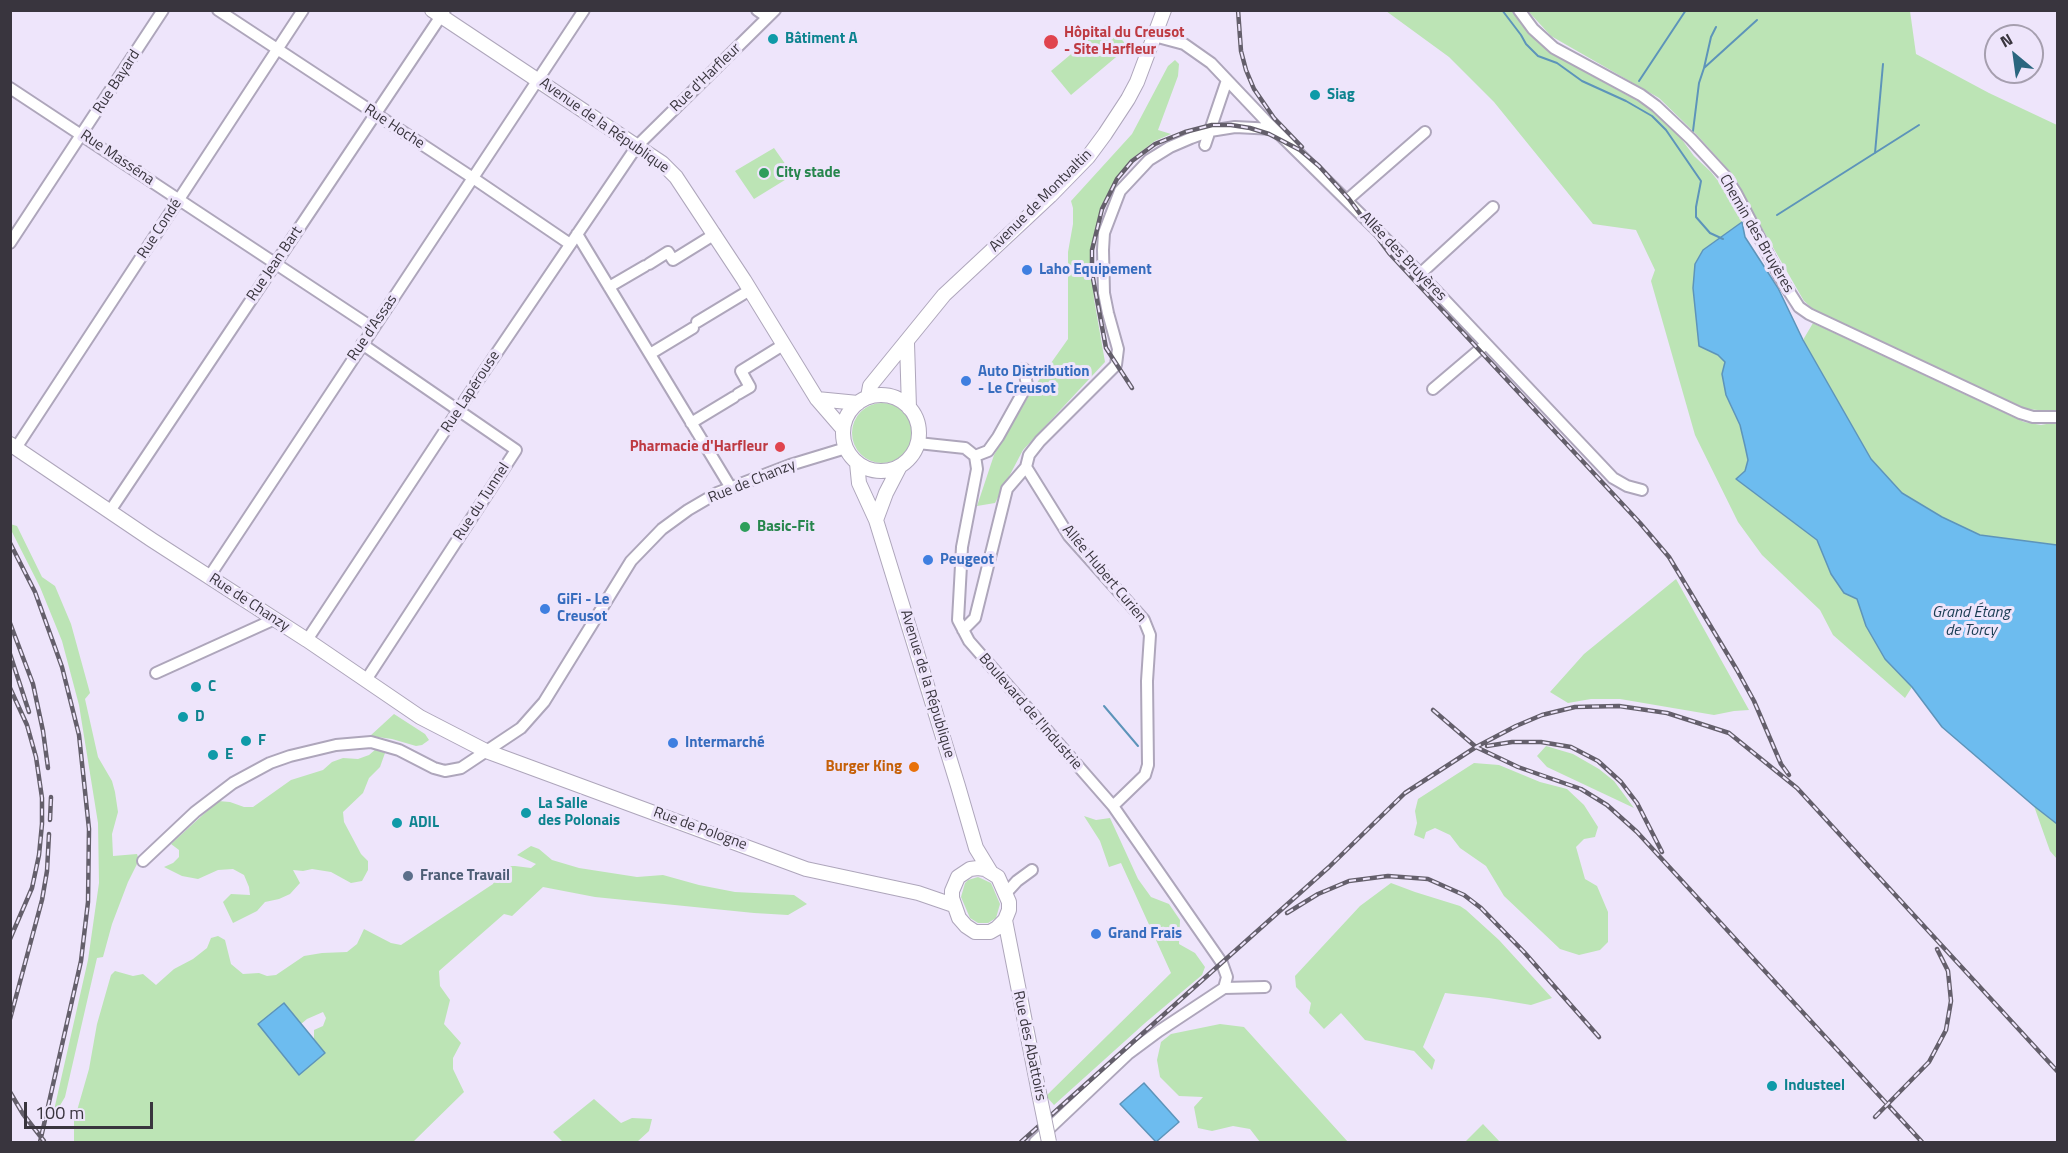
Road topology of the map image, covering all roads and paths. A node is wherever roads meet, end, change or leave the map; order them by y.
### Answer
1 (163, 10) edge
2 (218, 10) edge
3 (303, 10) edge
4 (584, 10) edge
5 (757, 10) edge
6 (1164, 10) edge
7 (1519, 10) edge
8 (439, 13) edge
9 (771, 14) edge
10 (1154, 36) junction
11 (278, 49) junction
12 (537, 80) junction
13 (1227, 80) junction
14 (10, 88) edge
15 (375, 115) junction
16 (1274, 129) junction
17 (1210, 131) junction
18 (1425, 132) dead end
19 (82, 135) junction
20 (1205, 145) dead end
21 (637, 146) junction
22 (473, 178) junction
23 (180, 200) junction
24 (1347, 201) junction
25 (1492, 207) dead end
26 (715, 234) junction
27 (573, 239) junction
28 (10, 243) edge
29 (276, 263) junction
30 (1420, 274) junction
31 (609, 287) junction
32 (750, 290) junction
33 (373, 328) junction
34 (907, 343) junction
35 (362, 344) junction
36 (1486, 344) junction
37 (783, 345) junction
38 (650, 354) junction
39 (1024, 369) dead end
40 (1433, 389) dead end
41 (817, 399) junction
42 (863, 400) junction
43 (909, 408) junction
44 (459, 410) junction
45 (2058, 417) edge
46 (691, 423) junction
47 (843, 429) junction
48 (918, 443) junction
49 (12, 445) edge
50 (846, 448) junction
51 (975, 456) junction
52 (857, 463) junction
53 (900, 466) junction
54 (1026, 467) junction
55 (730, 488) junction
56 (1642, 490) dead end
57 (110, 512) junction
58 (876, 520) junction
59 (209, 577) junction
60 (275, 619) junction
61 (963, 630) junction
62 (308, 640) junction
63 (156, 673) dead end
64 (366, 680) junction
65 (486, 751) junction
66 (1113, 806) junction
67 (976, 848) junction
68 (143, 861) dead end
69 (970, 870) junction
70 (994, 875) junction
71 (953, 886) junction
72 (918, 893) junction
73 (1006, 893) junction
74 (953, 905) junction
75 (1005, 920) junction
76 (988, 932) junction
77 (1010, 950) junction
78 (1265, 987) dead end
79 (1224, 988) junction
80 (1035, 1143) edge
81 (1049, 1143) edge

1 - 19 street, Rue Bayard
2 - 11 street, Rue Hoche
3 - 11 street, Rue Condé
4 - 12 street, Rue d'Assas
5 - 9 street
6 - 10 street, Avenue de Montvaltin
7 - 45 street, Chemin des Bruyères
8 - 12 street, Avenue de la République
8 - 15 street, Rue Jean Bart
9 - 21 street, Rue d'Harfleur
10 - 13 street, Allée des Bruyères
10 - 34 street, Avenue de Montvaltin
11 - 15 street, Rue Hoche
11 - 23 street, Rue Condé
12 - 21 street, Avenue de la République
12 - 22 street, Rue d'Assas
13 - 16 street, Allée des Bruyères
13 - 17 street
14 - 19 street, Rue Masséna
15 - 22 street, Rue Hoche
15 - 29 street, Rue Jean Bart
16 - 17 street
16 - 24 street, Allée des Bruyères
17 - 20 street
17 - 54 street
18 - 24 street
19 - 23 street, Rue Masséna
19 - 28 street, Rue Bayard
21 - 26 street, Avenue de la République
21 - 27 street, Rue Lapérouse
22 - 27 street, Rue Hoche
22 - 33 street, Rue d'Assas
23 - 29 street, Rue Masséna
23 - 49 street, Rue Condé
24 - 30 street, Allée des Bruyères
25 - 30 street
26 - 31 street
26 - 32 street, Avenue de la République
27 - 31 street
27 - 44 street, Rue Lapérouse
29 - 33 street, Rue Masséna
29 - 57 street, Rue Jean Bart
30 - 36 street, Allée des Bruyères
31 - 38 street
32 - 37 street, Avenue de la République
32 - 38 street
33 - 35 street, Rue d'Assas
34 - 42 street, Avenue de Montvaltin
34 - 43 street
35 - 44 street, Rue du Tunnel
35 - 59 street, Rue d'Assas
36 - 40 street
36 - 56 street, Allée des Bruyères
37 - 41 street, Avenue de la République
37 - 46 street
38 - 46 street
39 - 51 street
41 - 42 street
41 - 47 street, Avenue de la République
42 - 43 street
42 - 47 street
43 - 48 street
44 - 62 street, Rue Lapérouse
44 - 64 street, Rue du Tunnel
46 - 55 street
47 - 50 street
48 - 51 street
48 - 53 street
49 - 57 street, Rue de Chanzy
50 - 52 street
50 - 55 street, Rue de Chanzy
51 - 61 street, Boulevard de l'Industrie
52 - 53 street
52 - 58 street, Avenue de la République
53 - 58 street
54 - 61 street
54 - 66 street, Allée Hubert Curien
55 - 65 street, Rue de Chanzy
57 - 59 street, Rue de Chanzy
58 - 67 street, Avenue de la République
59 - 60 street, Rue de Chanzy
60 - 62 street, Rue de Chanzy
60 - 63 street
61 - 66 street, Boulevard de l'Industrie
62 - 64 street, Rue de Chanzy
64 - 65 street, Rue de Chanzy
65 - 68 street, Rue de Chanzy
65 - 72 street, Rue de Pologne
66 - 79 street, Boulevard de l'Industrie
67 - 69 street
67 - 70 street, Avenue de la République
69 - 70 street
69 - 71 street
70 - 73 street
70 - 73 street
71 - 72 street, Rue de Pologne
71 - 74 street
72 - 74 street, Rue de Pologne
73 - 75 street
74 - 76 street
75 - 76 street
75 - 77 street, Rue des Abattoirs
76 - 77 street
77 - 81 street, Rue des Abattoirs, bridge
78 - 79 street
79 - 80 street

